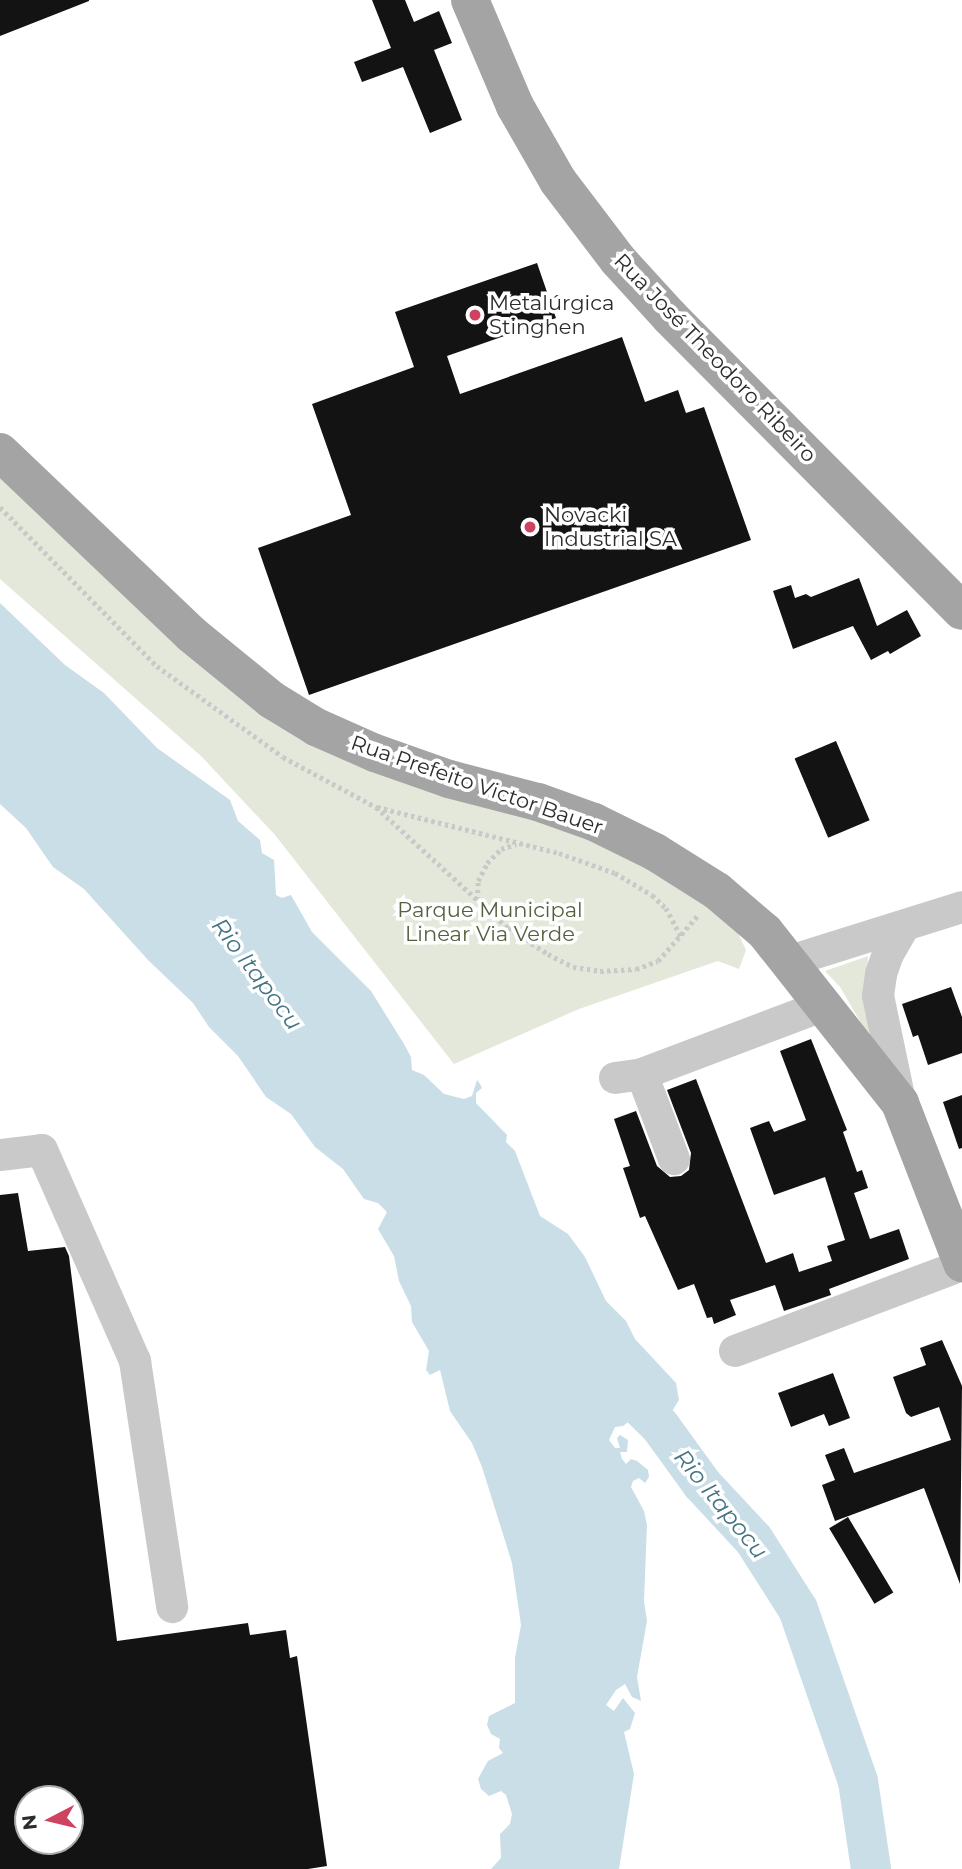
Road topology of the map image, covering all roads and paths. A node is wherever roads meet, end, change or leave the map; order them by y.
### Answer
1 (470, 0) edge
2 (0, 452) edge
3 (0, 507) edge
4 (962, 611) edge
5 (376, 807) junction
6 (518, 844) junction
7 (477, 901) junction
8 (705, 907) dead end
9 (962, 907) edge
10 (903, 928) junction
11 (681, 936) junction
12 (790, 961) junction
13 (825, 1005) junction
14 (900, 1103) junction
15 (0, 1155) edge
16 (674, 1159) dead end
17 (962, 1264) edge
18 (735, 1351) dead end
19 (172, 1608) dead end

1 - 4 main road, Rua José Theodoro Ribeiro
2 - 12 main road, Rua Prefeito Victor Bauer
3 - 5 path
5 - 6 path
5 - 7 path
6 - 7 path
6 - 11 path
7 - 11 path
8 - 11 path
9 - 10 street
10 - 12 street
10 - 14 street
12 - 13 main road, Rua Prefeito Victor Bauer
13 - 14 main road, Rua Prefeito Victor Bauer
13 - 16 street
14 - 17 main road, Rua Prefeito Victor Bauer
15 - 19 street
17 - 18 street

